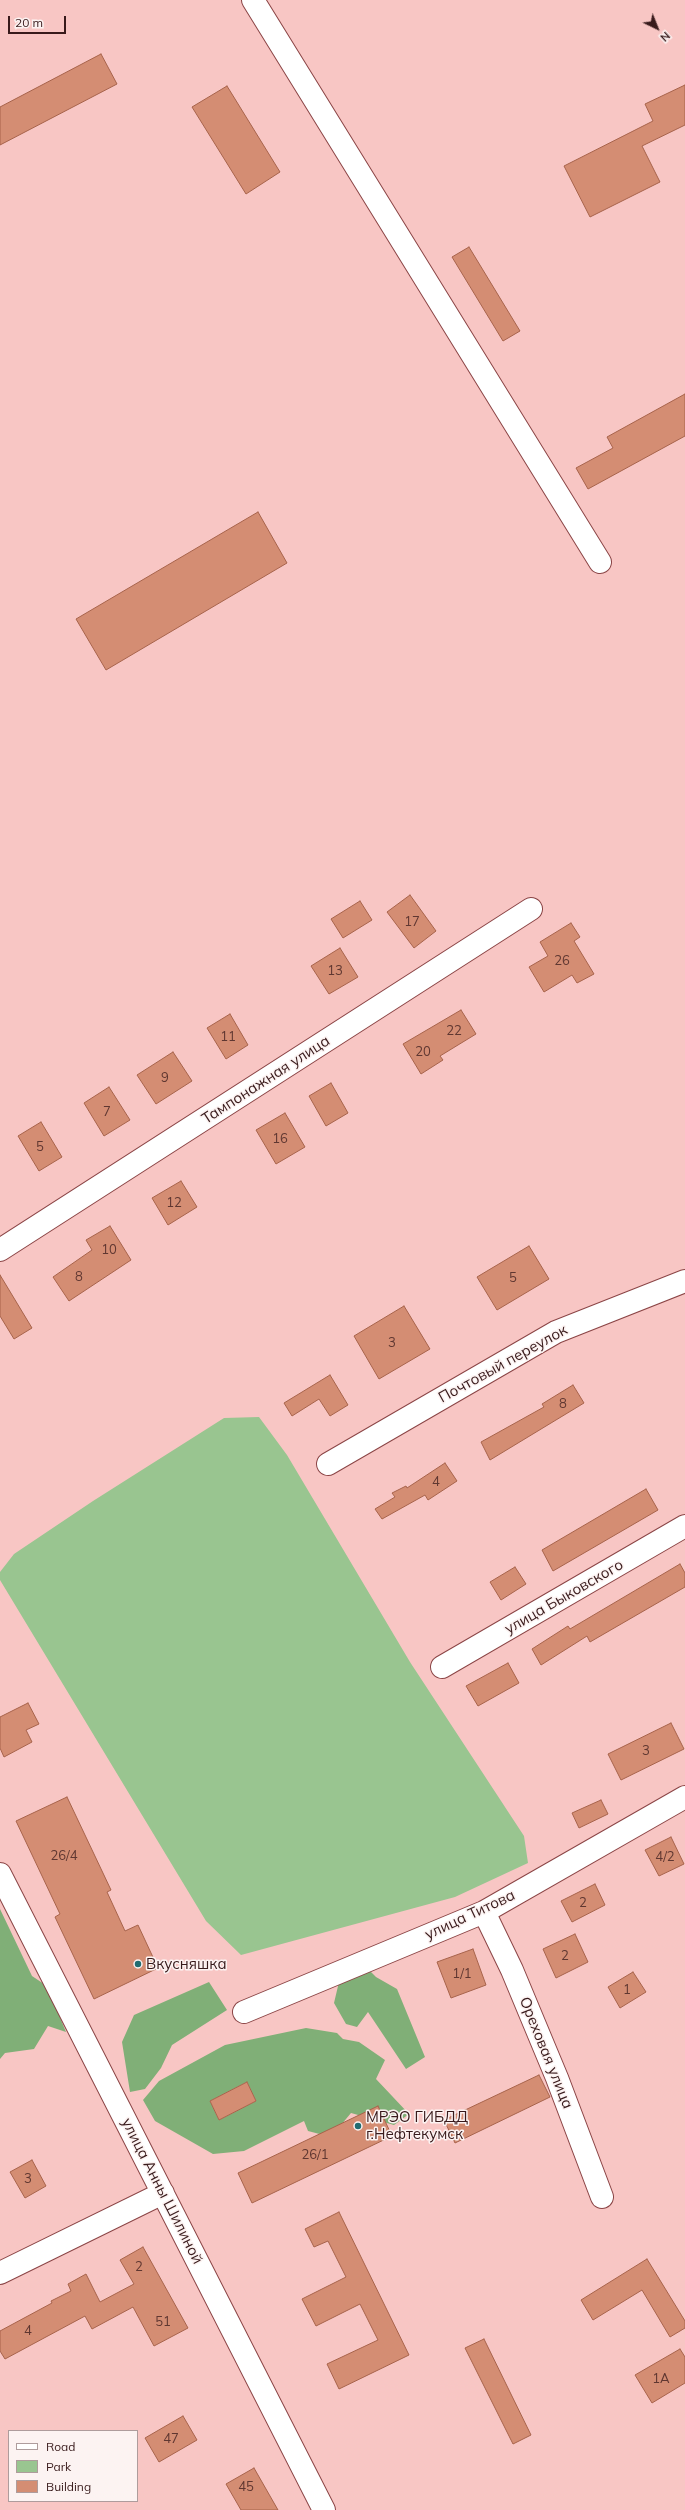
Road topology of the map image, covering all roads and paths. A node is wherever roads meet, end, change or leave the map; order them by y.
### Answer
1 (253, 0) edge
2 (600, 562) dead end
3 (531, 909) dead end
4 (0, 1250) edge
5 (685, 1281) edge
6 (328, 1464) dead end
7 (685, 1526) edge
8 (442, 1667) dead end
9 (685, 1797) edge
10 (0, 1874) edge
11 (484, 1912) junction
12 (244, 2012) dead end
13 (163, 2193) junction
14 (602, 2197) dead end
15 (0, 2273) edge
16 (324, 2510) edge

1 - 2 street
3 - 4 street, Тампонажная улица
5 - 6 street, Почтовый переулок
7 - 8 street, улица Быковского
9 - 11 street, улица Титова
10 - 13 street, улица Анны Шилиной
11 - 12 street, улица Титова
11 - 14 street, Ореховая улица
13 - 15 street
13 - 16 street, улица Анны Шилиной

